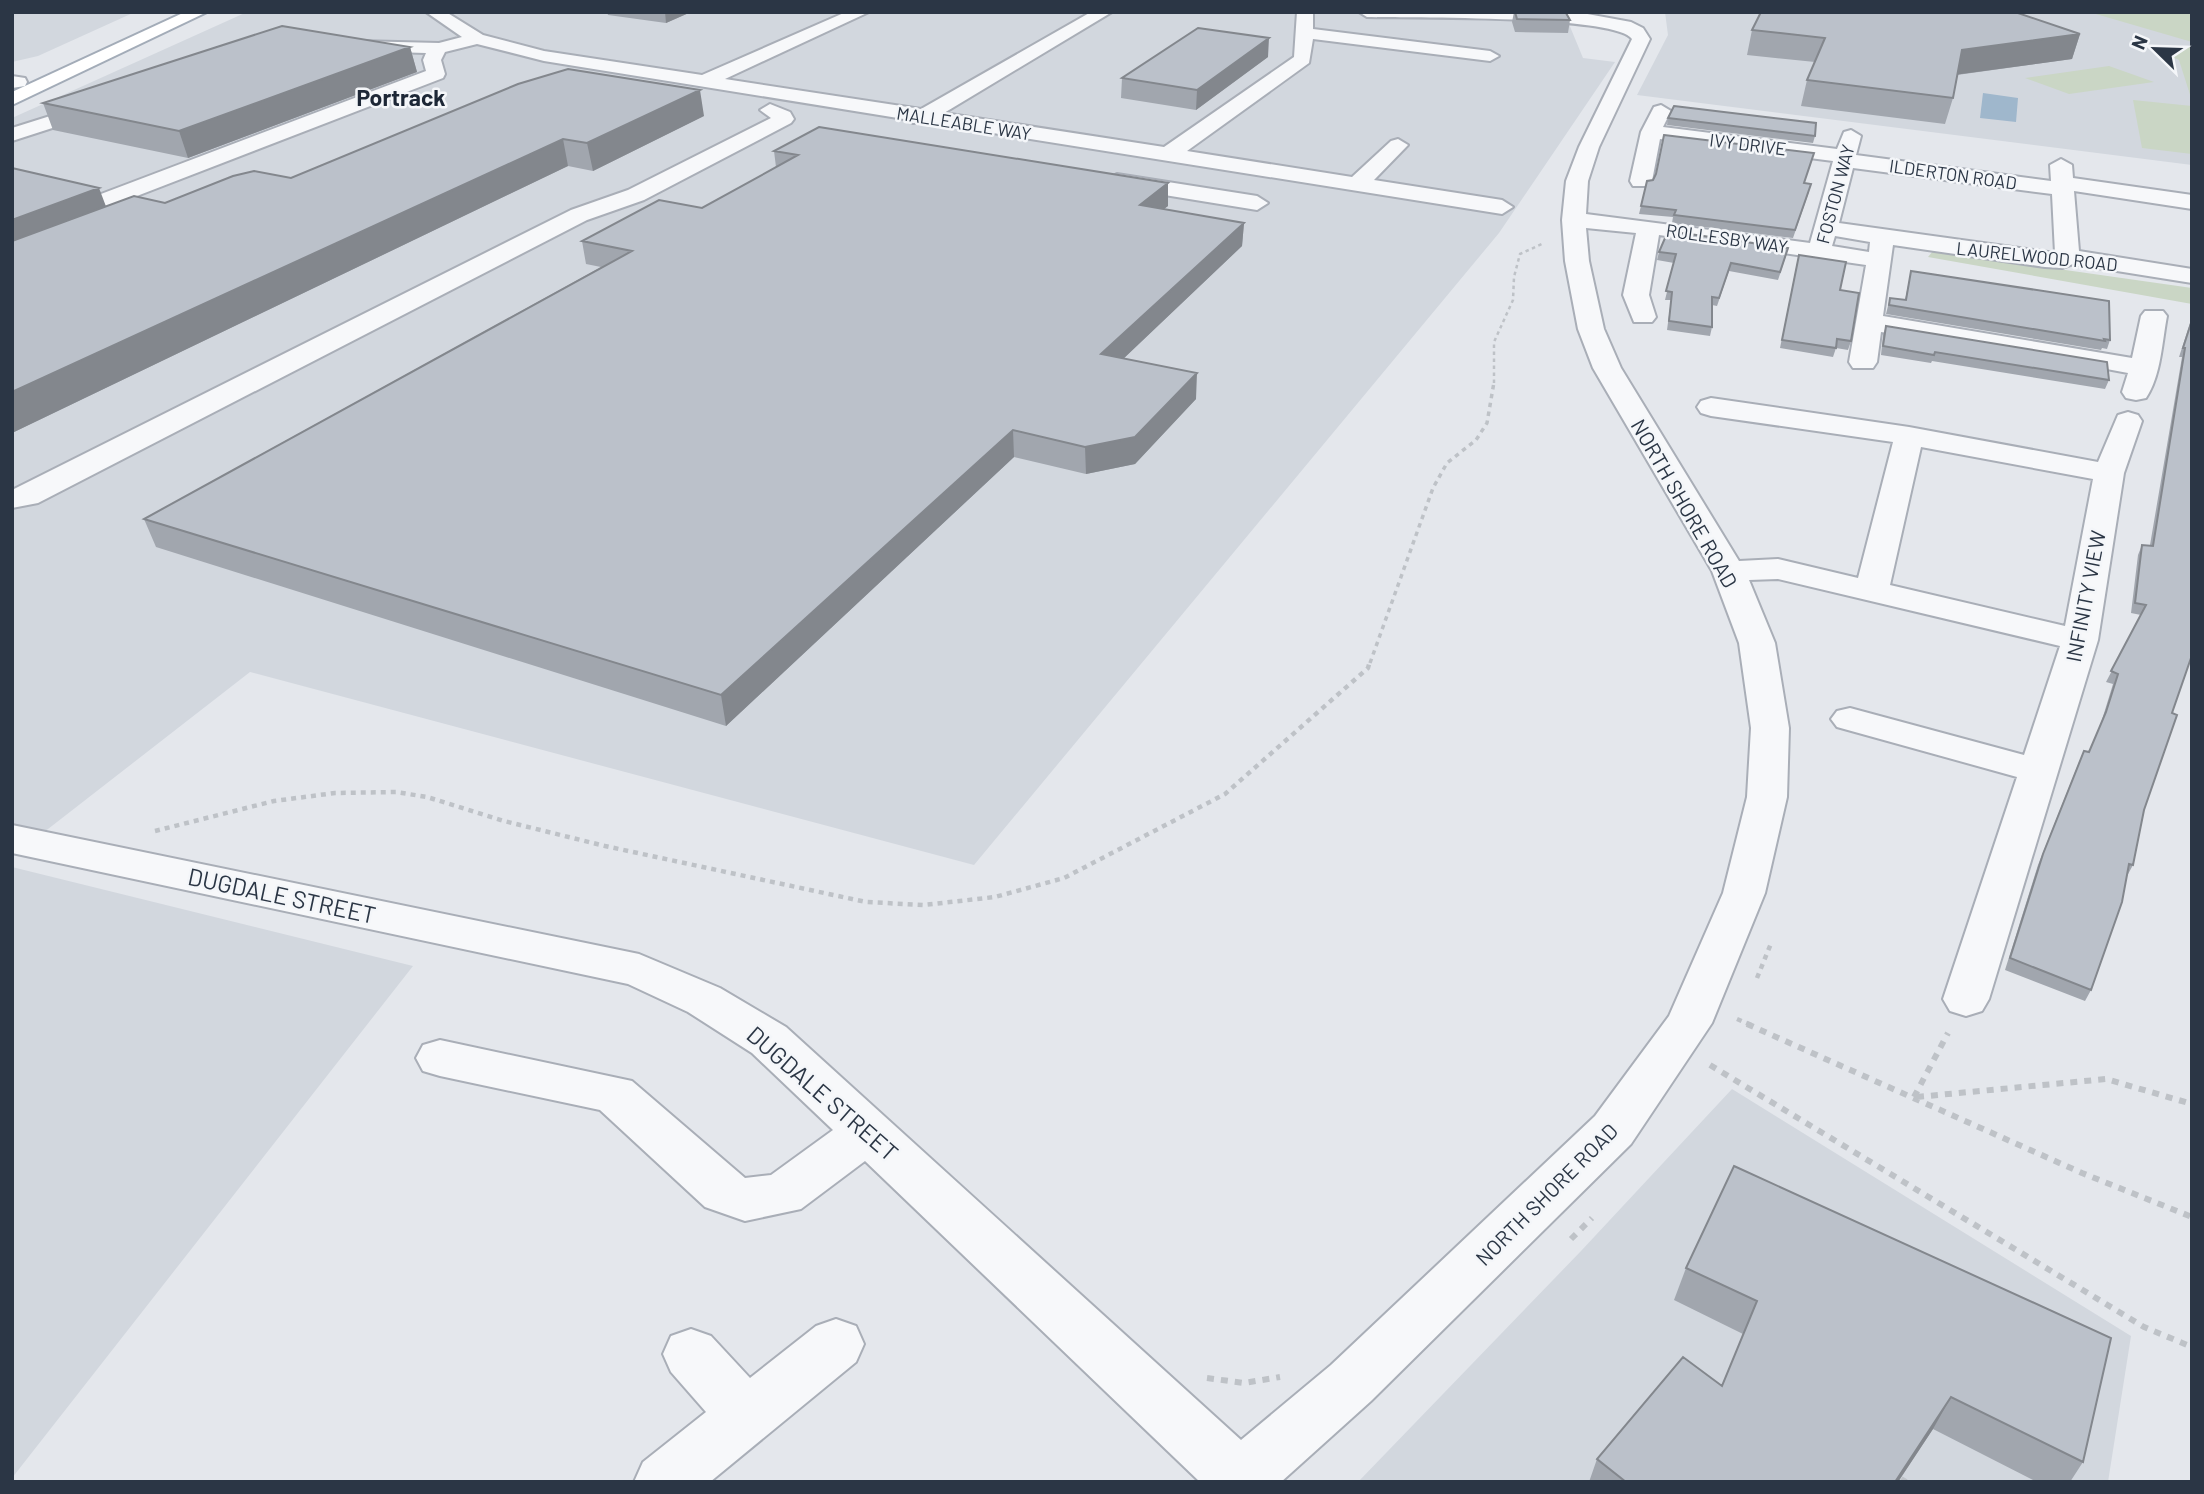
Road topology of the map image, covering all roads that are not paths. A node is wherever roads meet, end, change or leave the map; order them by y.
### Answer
1 (167, 12) edge
2 (198, 12) edge
3 (434, 12) edge
4 (861, 12) edge
5 (1104, 12) edge
6 (1306, 12) edge
7 (1367, 12) edge
8 (1478, 15) junction
9 (1304, 34) junction
10 (1483, 36) dead end
11 (477, 39) junction
12 (342, 46) edge
13 (439, 48) junction
14 (1490, 56) dead end
15 (630, 69) junction
16 (705, 81) junction
17 (580, 84) edge
18 (14, 87) edge
19 (797, 96) junction
20 (117, 100) edge
21 (744, 108) dead end
22 (770, 110) junction
23 (1661, 111) dead end
24 (924, 117) junction
25 (862, 127) dead end
26 (1651, 132) junction
27 (12, 135) edge
28 (1398, 145) dead end
29 (1847, 151) junction
30 (1169, 155) junction
31 (1097, 177) edge
32 (2062, 179) junction
33 (12, 181) edge
34 (1641, 181) dead end
35 (1357, 184) junction
36 (2192, 202) edge
37 (1257, 204) dead end
38 (1649, 227) junction
39 (1487, 228) dead end
40 (1574, 228) junction
41 (1825, 228) junction
42 (1881, 248) junction
43 (1819, 252) junction
44 (2067, 256) junction
45 (2192, 276) edge
46 (2154, 316) dead end
47 (1643, 317) dead end
48 (1869, 322) junction
49 (1863, 362) dead end
50 (2144, 368) junction
51 (1711, 407) dead end
52 (1909, 436) junction
53 (2109, 473) junction
54 (12, 499) edge
55 (1729, 571) junction
56 (1872, 589) junction
57 (2080, 640) junction
58 (1850, 719) dead end
59 (2039, 771) junction
60 (12, 839) edge
61 (1966, 999) road end
62 (440, 1058) dead end
63 (869, 1131) junction
64 (836, 1344) dead end
65 (691, 1354) dead end
66 (746, 1416) junction
67 (1238, 1480) edge
68 (664, 1482) edge

1 - 18 main road
2 - 18 main road
3 - 11 street, MALLEABLE WAY
4 - 16 street
5 - 24 street
6 - 9 street
7 - 8 street
8 - 10 street
8 - 40 street, NORTH SHORE ROAD
9 - 14 street
9 - 30 street
11 - 13 street
11 - 15 street, MALLEABLE WAY
12 - 13 street
13 - 33 street
15 - 16 street, MALLEABLE WAY
15 - 17 street
16 - 19 street, MALLEABLE WAY
19 - 22 street
19 - 24 street, MALLEABLE WAY
20 - 27 street
21 - 22 street
22 - 54 street
23 - 26 street
24 - 25 street
24 - 30 street, MALLEABLE WAY
26 - 29 street, IVY DRIVE
26 - 34 street
28 - 35 street
29 - 32 street, ILDERTON ROAD
29 - 41 street, FOSTON WAY
30 - 35 street, MALLEABLE WAY
31 - 37 street
32 - 36 street, ILDERTON ROAD
32 - 44 street
35 - 39 street, MALLEABLE WAY
38 - 40 street, ROLLESBY WAY
38 - 43 street, ROLLESBY WAY
38 - 47 street
40 - 55 street, NORTH SHORE ROAD
41 - 42 street, LAURELWOOD ROAD
41 - 43 street, FOSTON WAY
42 - 43 street, ROLLESBY WAY
42 - 44 street, LAURELWOOD ROAD
42 - 48 street
44 - 45 street, LAURELWOOD ROAD
46 - 50 street, INFINITY VIEW
48 - 49 street
48 - 50 street
50 - 53 street, INFINITY VIEW
51 - 52 street
52 - 53 street
52 - 56 street
53 - 57 street, INFINITY VIEW
55 - 56 street
55 - 67 street, NORTH SHORE ROAD
56 - 57 street
57 - 59 street, INFINITY VIEW
58 - 59 street
59 - 61 street, INFINITY VIEW
60 - 63 street, DUGDALE STREET
62 - 63 street
63 - 67 street, DUGDALE STREET
64 - 66 street
65 - 66 street
66 - 68 street

